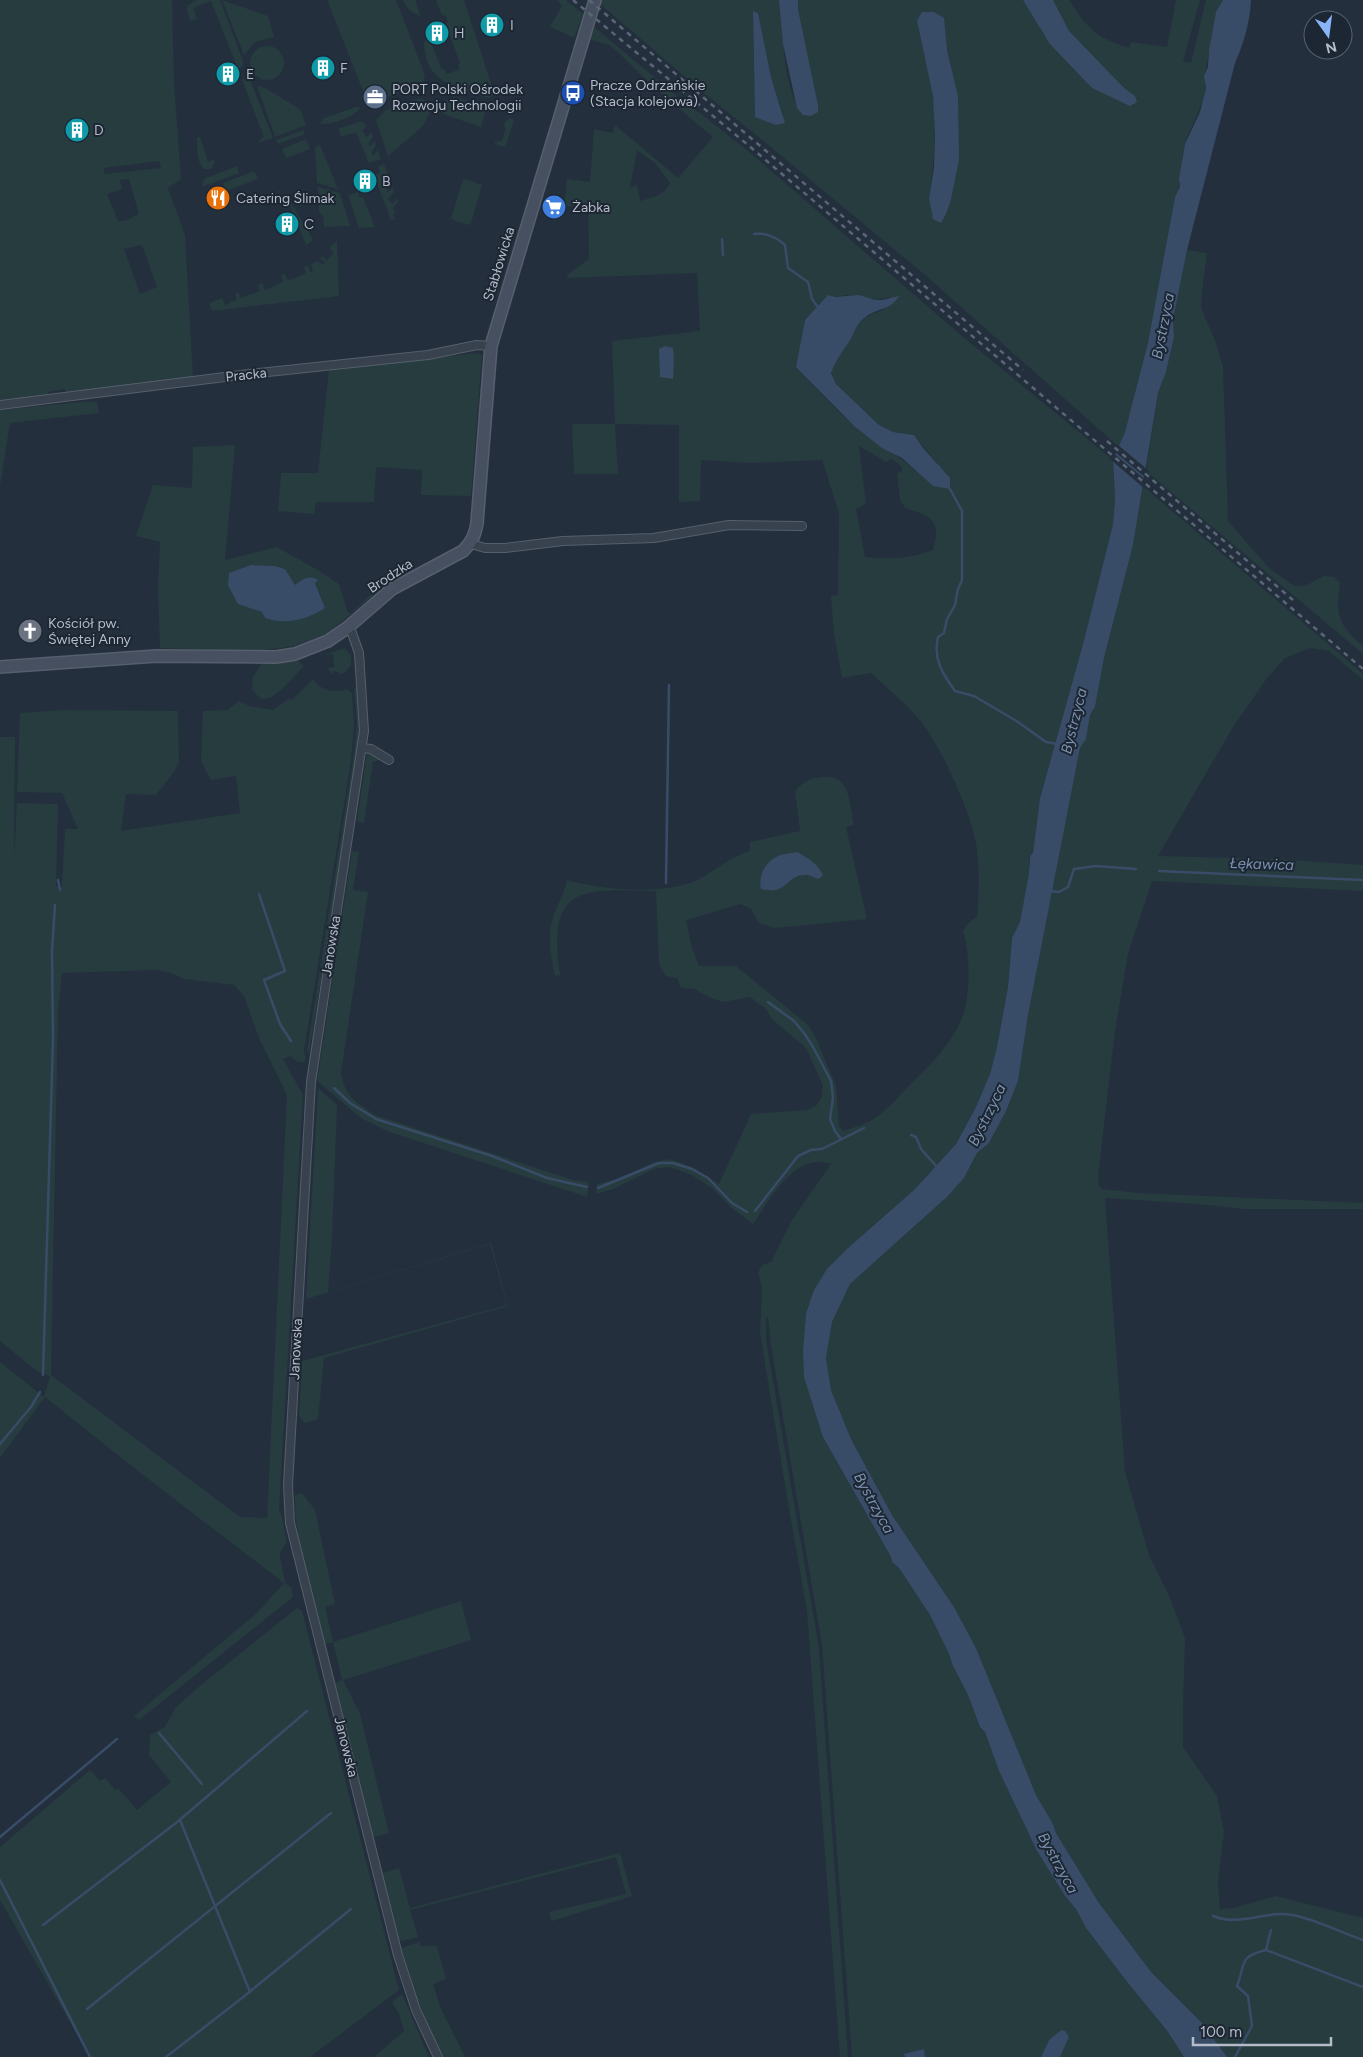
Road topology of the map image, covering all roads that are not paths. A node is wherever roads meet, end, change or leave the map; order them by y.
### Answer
1 (595, 0) edge
2 (491, 346) junction
3 (0, 405) edge
4 (802, 526) dead end
5 (471, 544) junction
6 (347, 628) junction
7 (0, 667) edge
8 (362, 748) junction
9 (389, 760) dead end
10 (438, 2057) edge

1 - 2 street, Stabłowicka
2 - 3 street, Pracka
2 - 5 street, Stabłowicka
4 - 5 street
5 - 6 street, Brodzka
6 - 7 street, Brodzka
6 - 8 street, Janowska
8 - 9 street
8 - 10 street, Janowska

